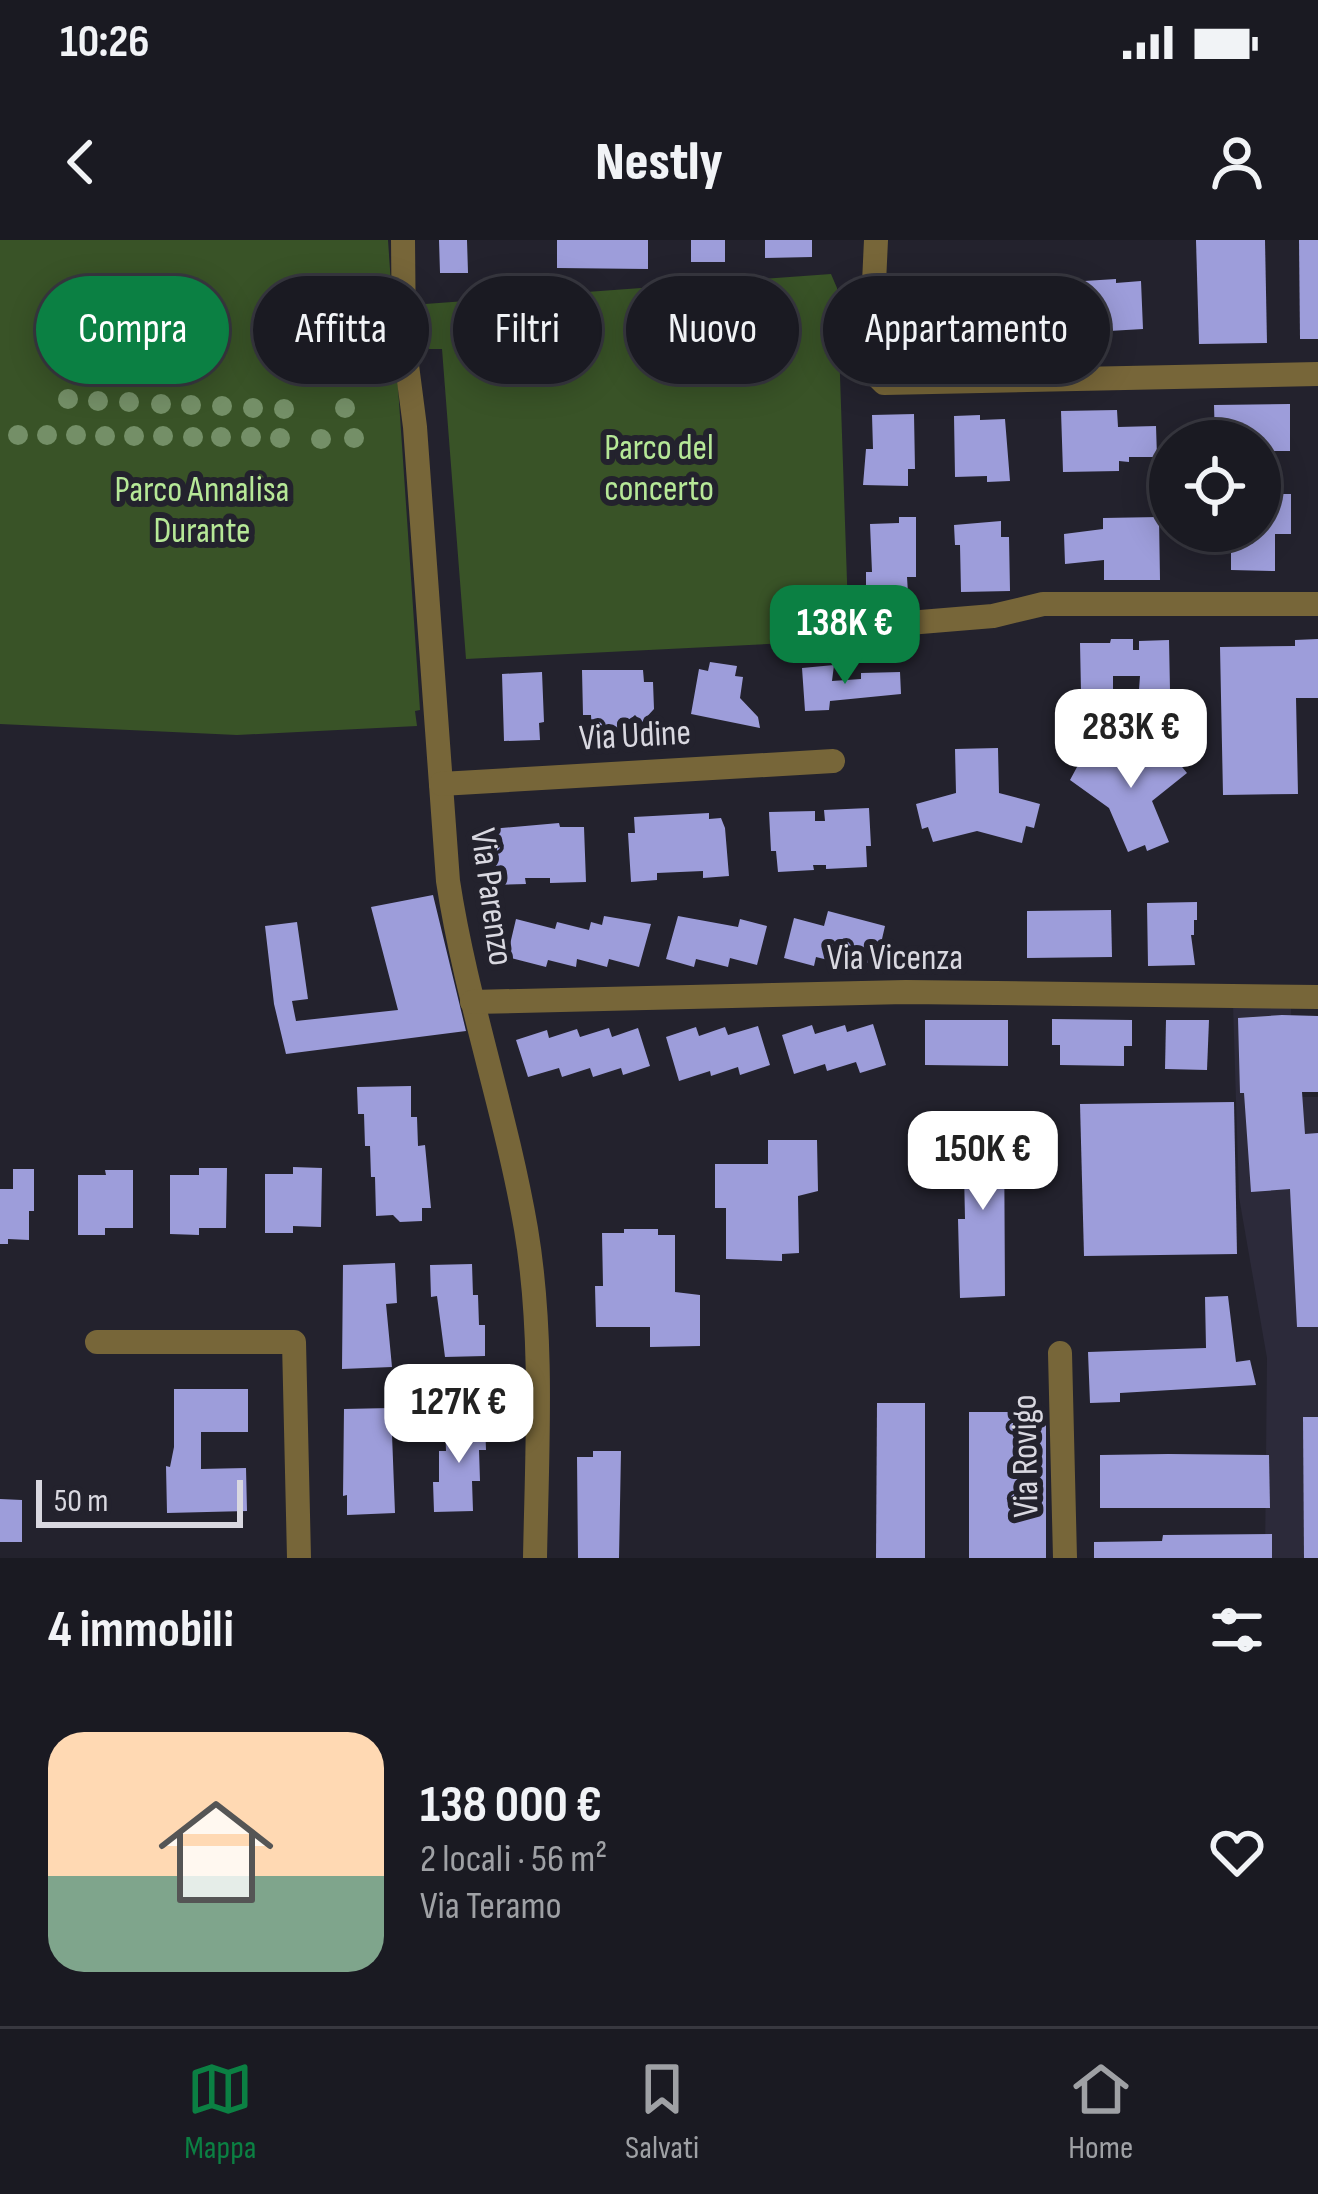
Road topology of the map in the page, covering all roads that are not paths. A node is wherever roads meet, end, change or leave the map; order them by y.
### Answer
1 (403, 240) edge
2 (876, 240) edge
3 (1318, 374) edge
4 (1318, 604) edge
5 (848, 628) dead end
6 (833, 761) dead end
7 (441, 784) junction
8 (1318, 998) edge
9 (472, 1002) junction
10 (97, 1342) dead end
11 (1060, 1353) dead end
12 (298, 1558) edge
13 (535, 1558) edge
14 (1065, 1558) edge

1 - 7 street, Via Parenzo
2 - 3 street
4 - 5 street
6 - 7 street, Via Udine
7 - 9 street, Via Parenzo
8 - 9 street, Via Vicenza
9 - 13 street, Via Parenzo
10 - 12 street
11 - 14 street, Via Rovigo

